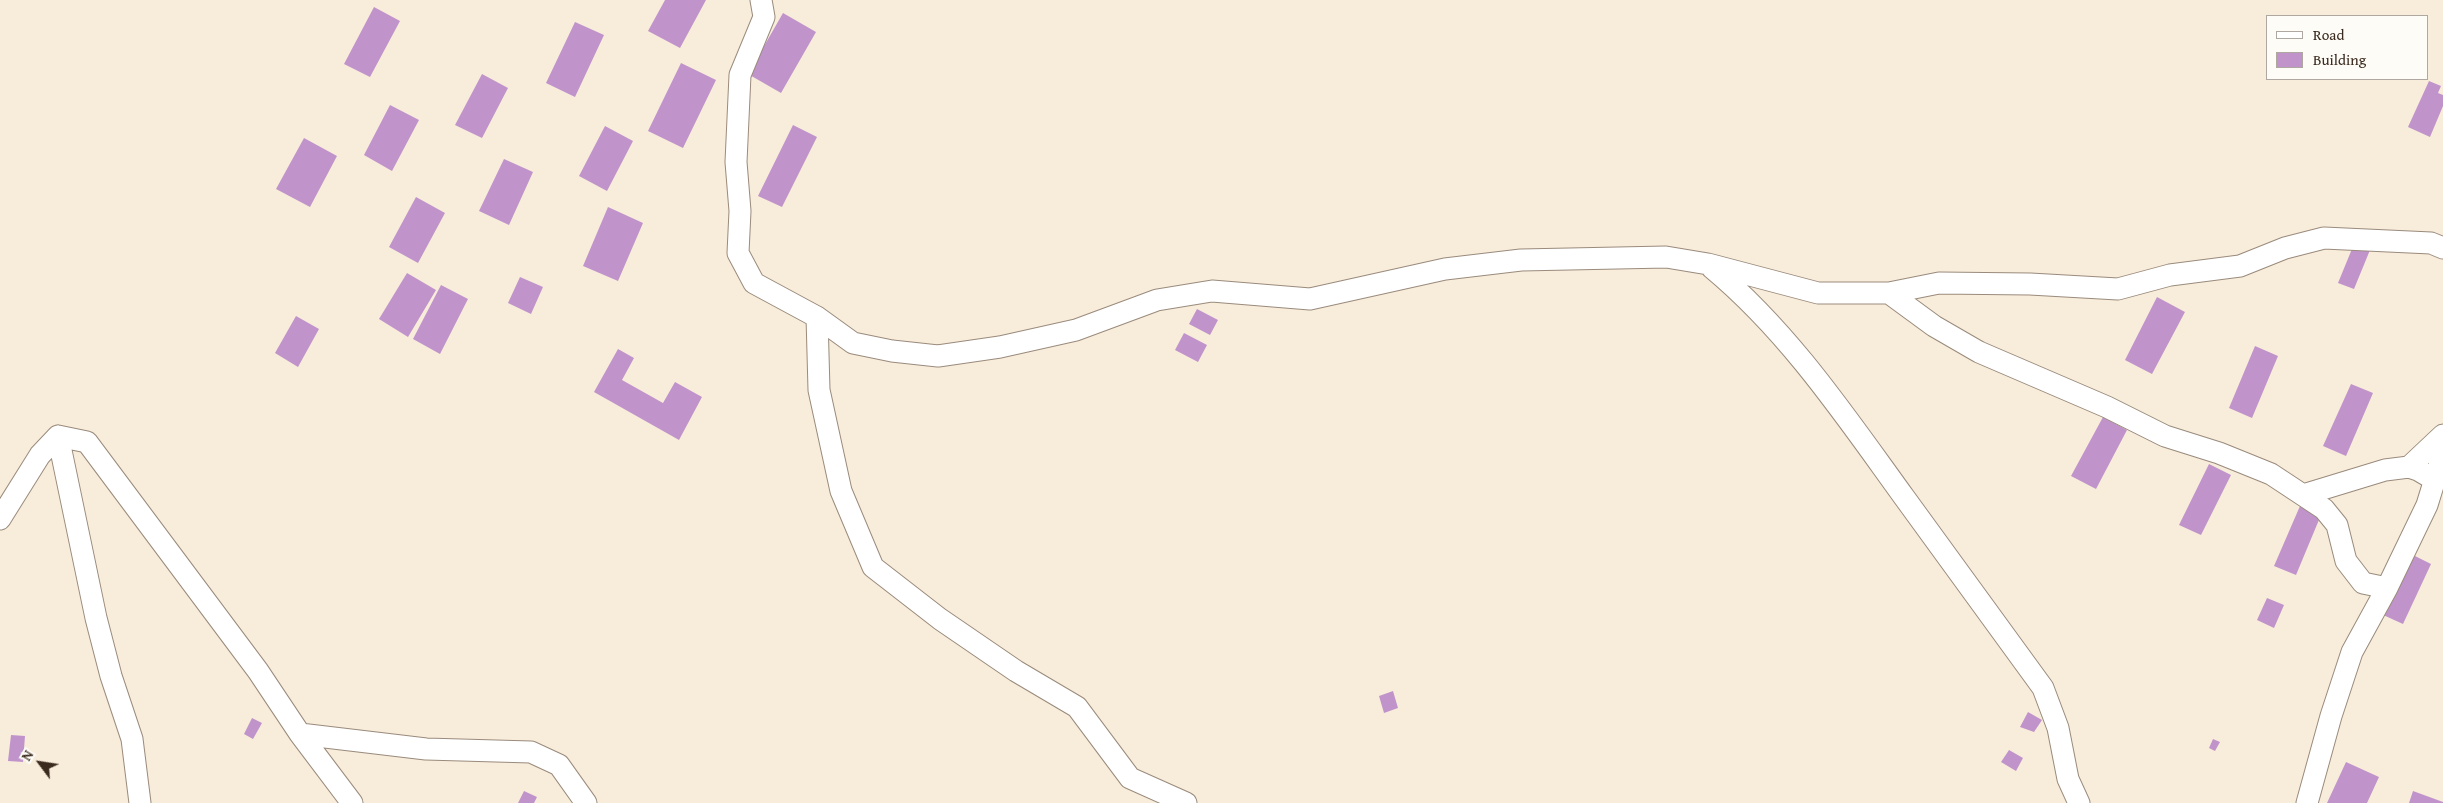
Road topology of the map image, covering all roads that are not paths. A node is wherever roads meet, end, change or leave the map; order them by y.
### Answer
1 (761, 0) edge
2 (2443, 248) edge
3 (1708, 264) junction
4 (1889, 293) junction
5 (817, 317) junction
6 (2443, 435) edge
7 (58, 436) junction
8 (2443, 453) edge
9 (2409, 468) junction
10 (2435, 480) junction
11 (2303, 495) junction
12 (0, 518) edge
13 (2387, 588) junction
14 (300, 734) junction
15 (140, 803) edge
16 (352, 803) edge
17 (586, 803) edge
18 (1186, 803) edge
19 (2079, 803) edge
20 (2307, 803) edge

1 - 5 street
2 - 4 street
3 - 4 street
3 - 5 street
3 - 19 street
4 - 11 street
5 - 18 street
6 - 9 street
7 - 12 street
7 - 14 street
7 - 15 street
8 - 10 street
9 - 10 street
9 - 11 street
10 - 13 street
11 - 13 street
13 - 20 street
14 - 16 street
14 - 17 street

